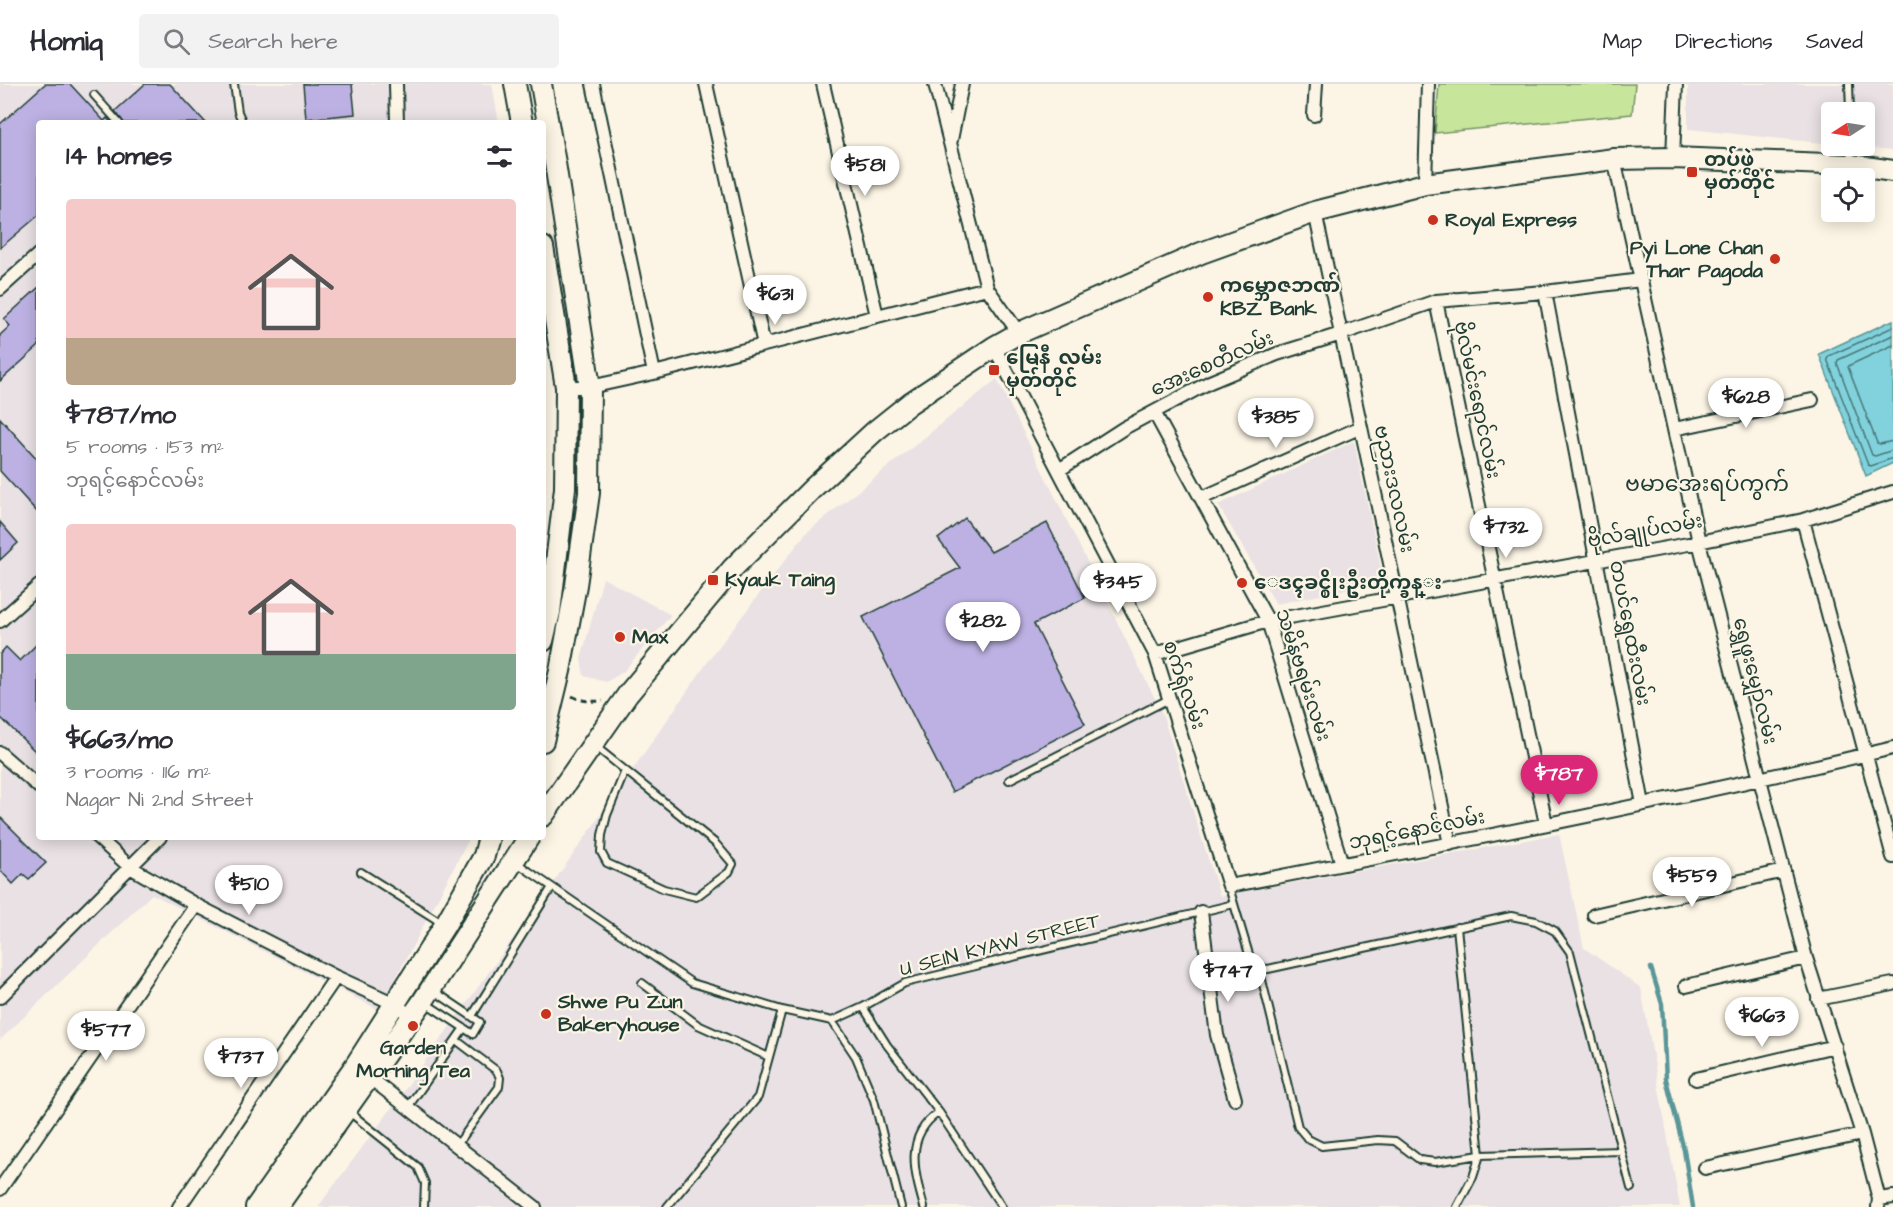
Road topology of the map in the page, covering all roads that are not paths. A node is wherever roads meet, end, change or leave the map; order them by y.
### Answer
1 (234, 84) edge
2 (396, 84) edge
3 (515, 84) edge
4 (541, 84) edge
5 (593, 84) edge
6 (706, 84) edge
7 (823, 84) edge
8 (935, 84) edge
9 (962, 84) edge
10 (1316, 84) edge
11 (1428, 84) edge
12 (1676, 84) edge
13 (1849, 84) edge
14 (94, 95) dead end
15 (1850, 102) edge
16 (1314, 115) dead end
17 (116, 120) edge
18 (242, 120) edge
19 (397, 120) edge
20 (521, 120) edge
21 (950, 144) junction
22 (1851, 156) edge
23 (1673, 158) junction
24 (1614, 159) junction
25 (1851, 165) junction
26 (1893, 171) edge
27 (1425, 184) junction
28 (1315, 212) junction
29 (36, 257) edge
30 (546, 265) edge
31 (1641, 280) junction
32 (987, 288) junction
33 (0, 289) edge
34 (1545, 292) junction
35 (1436, 301) junction
36 (877, 316) junction
37 (1019, 333) junction
38 (1341, 334) junction
39 (764, 345) junction
40 (994, 347) junction
41 (654, 373) junction
42 (566, 387) junction
43 (590, 387) junction
44 (1812, 400) dead end
45 (1154, 411) junction
46 (1361, 427) junction
47 (1674, 429) junction
48 (1059, 470) junction
49 (1893, 492) edge
50 (1202, 498) junction
51 (1803, 520) junction
52 (1699, 542) junction
53 (1596, 560) junction
54 (1495, 578) junction
55 (549, 579) edge
56 (36, 589) edge
57 (1397, 596) junction
58 (0, 621) edge
59 (1268, 621) junction
60 (546, 629) edge
61 (1155, 654) junction
62 (1169, 699) junction
63 (546, 729) edge
64 (592, 744) junction
65 (1893, 748) edge
66 (0, 753) edge
67 (1866, 754) junction
68 (625, 771) junction
69 (1009, 780) dead end
70 (1760, 780) junction
71 (36, 784) edge
72 (1643, 804) junction
73 (546, 812) edge
74 (1546, 824) junction
75 (99, 840) edge
76 (157, 840) edge
77 (488, 840) edge
78 (520, 840) edge
79 (527, 840) edge
80 (1450, 844) junction
81 (484, 856) junction
82 (1893, 857) edge
83 (1342, 864) junction
84 (511, 866) junction
85 (130, 867) junction
86 (1784, 871) junction
87 (361, 872) dead end
88 (1229, 886) junction
89 (552, 887) junction
90 (1234, 904) junction
91 (196, 905) junction
92 (1201, 912) junction
93 (1594, 915) dead end
94 (445, 925) junction
95 (1457, 927) junction
96 (1806, 958) junction
97 (1258, 968) junction
98 (336, 977) junction
99 (642, 983) dead end
100 (1893, 984) edge
101 (1686, 986) dead end
102 (0, 997) edge
103 (1818, 999) junction
104 (422, 1002) junction
105 (395, 1004) junction
106 (863, 1007) junction
107 (782, 1010) junction
108 (472, 1016) junction
109 (832, 1021) junction
110 (464, 1028) junction
111 (456, 1040) junction
112 (1835, 1046) junction
113 (769, 1057) junction
114 (369, 1077) junction
115 (1696, 1079) dead end
116 (1235, 1099) dead end
117 (408, 1107) junction
118 (346, 1109) junction
119 (939, 1112) junction
120 (1862, 1134) junction
121 (457, 1146) junction
122 (1621, 1151) junction
123 (1479, 1155) junction
124 (1705, 1168) dead end
125 (1631, 1188) dead end
126 (0, 1189) edge
127 (1893, 1197) edge
128 (1878, 1203) edge
129 (179, 1207) edge
130 (256, 1207) edge
131 (277, 1207) edge
132 (424, 1207) edge
133 (535, 1207) edge
134 (667, 1207) edge
135 (901, 1207) edge
136 (924, 1207) edge
137 (1002, 1207) edge
138 (1457, 1207) edge

1 - 18 lane
2 - 19 street
3 - 20 main road
4 - 43 main road
5 - 41 street
6 - 39 street
7 - 36 street
8 - 21 street
9 - 21 street
10 - 16 street
11 - 27 street
12 - 23 street
13 - 15 lane
14 - 17 lane
21 - 32 street
22 - 25 lane
23 - 24 main road
23 - 25 main road
24 - 27 main road
24 - 31 street, ရွှေဖူးမျှော်လမ်း
25 - 26 main road
27 - 28 main road
28 - 37 main road
28 - 38 street, ဗညားဒလလမ်း
29 - 33 street
30 - 42 main road
31 - 34 street, အေးစေတီလမ်း
31 - 47 street, ရွှေဖူးမျှော်လမ်း
32 - 36 street
32 - 37 street
34 - 35 street, အေးစေတီလမ်း
34 - 53 street, တပင်ရွှေထီးလမ်း
35 - 38 street, အေးစေတီလမ်း
35 - 54 street, ဗိုလ်မင်းရောင်လမ်း
36 - 39 street
37 - 40 main road
38 - 45 street, အေးစေတီလမ်း
38 - 46 street, ဗညားဒလလမ်း
39 - 41 street
40 - 48 street, စက်ရုံလမ်း
40 - 64 main road
41 - 43 street
42 - 43 street
42 - 55 main road
43 - 63 main road
44 - 47 street
45 - 48 street, အေးစေတီလမ်း
45 - 50 street, သမိန်ဗရမ်းလမ်း
46 - 50 street
46 - 57 street, ဗညားဒလလမ်း
47 - 52 street, ရွှေဖူးမျှော်လမ်း
48 - 61 street, စက်ရုံလမ်း
49 - 51 street, ဗိုလ်ချုပ်လမ်း
50 - 59 street, သမိန်ဗရမ်းလမ်း
51 - 52 street, ဗိုလ်ချုပ်လမ်း
51 - 67 street
52 - 53 street, ဗိုလ်ချုပ်လမ်း
52 - 70 street, ရွှေဖူးမျှော်လမ်း
53 - 54 street, ဗိုလ်ချုပ်လမ်း
53 - 72 street, တပင်ရွှေထီးလမ်း
54 - 57 street, ဗိုလ်ချုပ်လမ်း
54 - 74 street, ဗိုလ်မင်းရောင်လမ်း
55 - 60 main road
56 - 58 street
57 - 59 street, ဗိုလ်ချုပ်လမ်း
57 - 80 street, ဗညားဒလလမ်း
59 - 61 street, ဗိုလ်ချုပ်လမ်း
59 - 83 street, သမိန်ဗရမ်းလမ်း
61 - 62 street, စက်ရုံလမ်း
62 - 69 lane
62 - 88 street, စက်ရုံလမ်း
64 - 68 lane
64 - 73 main road
65 - 67 street, ဘုရင့်နောင်လမ်း
66 - 71 street
67 - 70 street, ဘုရင့်နောင်လမ်း
67 - 82 street
68 - 68 lane
70 - 72 street, ဘုရင့်နောင်လမ်း
70 - 86 street, ရွှေဖူးမျှော်လမ်း
72 - 74 street, ဘုရင့်နောင်လမ်း
74 - 80 street, ဘုရင့်နောင်လမ်း
75 - 85 street
76 - 85 street
77 - 81 main road
78 - 84 main road
79 - 84 main road
80 - 83 street, ဘုရင့်နောင်လမ်း
81 - 84 main road
81 - 94 main road
83 - 88 street, ဘုရင့်နောင်လမ်း
84 - 89 lane
84 - 104 main road
85 - 91 street
85 - 102 street
86 - 93 street
86 - 96 street, ရွှေဖူးမျှော်လမ်း
87 - 94 lane
88 - 90 lane
89 - 107 lane
89 - 108 lane
90 - 92 lane, U SEIN KYAW STREET
90 - 97 lane
91 - 98 street
91 - 126 street
92 - 106 lane, U SEIN KYAW STREET
92 - 116 street
94 - 105 main road
95 - 97 lane
95 - 122 lane
95 - 123 lane
96 - 101 street
96 - 103 street, ရွှေဖူးမျှော်လမ်း
97 - 123 lane
98 - 105 street
98 - 129 street
99 - 113 lane
100 - 103 street
103 - 112 street, ရွှေဖူးမျှော်လမ်း
104 - 105 street
104 - 108 lane
104 - 110 lane
104 - 114 main road
105 - 130 main road
106 - 109 lane, U SEIN KYAW STREET
106 - 119 lane
107 - 109 lane
107 - 113 lane
108 - 110 lane
109 - 135 lane
110 - 111 lane
111 - 117 lane
111 - 121 lane
112 - 115 street
112 - 120 street, ရွှေဖူးမျှော်လမ်း
113 - 134 lane
114 - 117 street
114 - 118 main road
117 - 121 street
118 - 131 main road
118 - 132 lane
119 - 136 lane
119 - 137 lane
120 - 124 street
120 - 128 street, ရွှေဖူးမျှော်လမ်း
121 - 133 street
122 - 123 lane
122 - 125 lane
123 - 138 lane
127 - 128 street

